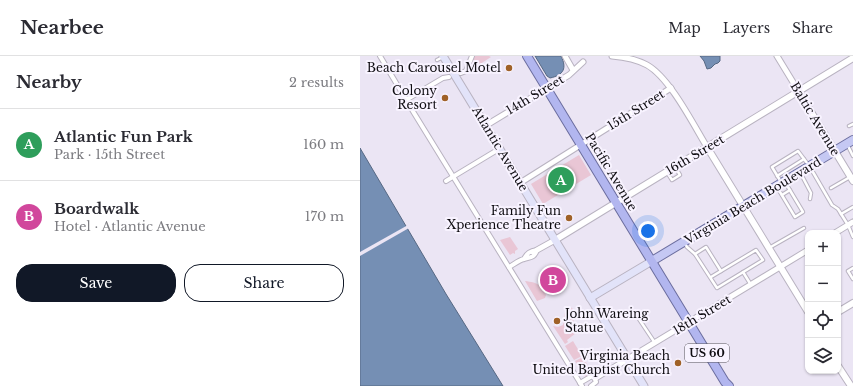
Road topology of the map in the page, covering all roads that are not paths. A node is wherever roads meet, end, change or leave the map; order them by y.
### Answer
1 (380, 56) edge
2 (472, 56) edge
3 (527, 56) edge
4 (565, 56) edge
5 (612, 56) edge
6 (777, 56) edge
7 (441, 58) edge
8 (853, 58) edge
9 (583, 62) dead end
10 (573, 70) junction
11 (457, 72) dead end
12 (449, 77) dead end
13 (546, 88) junction
14 (671, 88) junction
15 (799, 92) junction
16 (406, 100) junction
17 (853, 124) edge
18 (485, 126) junction
19 (849, 126) dead end
20 (850, 142) edge
21 (581, 145) junction
22 (707, 147) junction
23 (499, 148) junction
24 (835, 152) junction
25 (853, 154) edge
26 (804, 160) junction
27 (675, 167) junction
28 (810, 167) junction
29 (667, 172) junction
30 (800, 173) junction
31 (777, 176) junction
32 (453, 177) junction
33 (852, 180) edge
34 (446, 181) dead end
35 (520, 183) junction
36 (781, 184) junction
37 (831, 188) dead end
38 (790, 190) junction
39 (782, 195) junction
40 (810, 199) dead end
41 (616, 202) junction
42 (743, 207) junction
43 (853, 207) edge
44 (841, 214) junction
45 (853, 222) edge
46 (848, 225) junction
47 (804, 228) dead end
48 (840, 230) edge
49 (853, 237) edge
50 (555, 240) junction
51 (684, 242) junction
52 (769, 249) junction
53 (537, 250) joint
54 (805, 252) edge
55 (695, 254) junction
56 (652, 261) junction
57 (509, 267) junction
58 (780, 267) junction
59 (853, 268) edge
60 (721, 271) junction
61 (743, 272) junction
62 (711, 278) junction
63 (853, 279) edge
64 (751, 285) junction
65 (590, 298) junction
66 (853, 303) edge
67 (805, 305) edge
68 (841, 310) edge
69 (639, 319) dead end
70 (689, 323) junction
71 (655, 343) junction
72 (628, 360) junction
73 (841, 370) edge
74 (608, 371) joint
75 (595, 379) junction
76 (581, 385) edge
77 (725, 385) edge
78 (851, 385) edge
79 (591, 386) edge
80 (644, 386) edge

1 - 16 street
2 - 11 street
3 - 13 highway, Pacific Avenue
4 - 10 street
5 - 14 street
6 - 15 street, Baltic Avenue
7 - 18 main road, Atlantic Avenue
8 - 15 street, 16th Street
9 - 10 street, 14th Street
10 - 13 street, 14th Street
12 - 16 street
13 - 18 street, 14th Street
13 - 21 highway, Pacific Avenue
14 - 21 street, 15th Street
14 - 22 street
15 - 22 street, 16th Street
15 - 24 street, Baltic Avenue
16 - 32 street
17 - 19 lane
18 - 23 main road, Atlantic Avenue
20 - 24 main road, Virginia Beach Boulevard
20 - 25 lane
21 - 35 street, 15th Street
21 - 41 highway, Pacific Avenue
22 - 27 street, 16th Street
22 - 42 street
23 - 32 street
23 - 35 main road, Atlantic Avenue
24 - 28 main road, Virginia Beach Boulevard
24 - 33 street, Baltic Avenue
26 - 28 lane
26 - 31 lane
26 - 31 lane
27 - 29 street, 16th Street
27 - 29 lane
28 - 30 main road, Virginia Beach Boulevard
28 - 44 lane
29 - 41 street, 16th Street
30 - 36 main road, Virginia Beach Boulevard
30 - 40 lane
31 - 36 lane
32 - 34 street
32 - 57 street
33 - 37 lane
35 - 50 main road, Atlantic Avenue
36 - 38 lane
36 - 39 lane
36 - 42 main road, Virginia Beach Boulevard
38 - 39 lane
38 - 39 lane
41 - 50 street, 16th Street
41 - 56 highway, Pacific Avenue
42 - 51 main road, Virginia Beach Boulevard
42 - 52 street
43 - 44 lane
44 - 46 lane
45 - 46 street
46 - 48 street
46 - 49 lane
47 - 52 lane
50 - 53 street, 16th Street
50 - 65 main road, Atlantic Avenue
51 - 55 lane
51 - 56 main road, Virginia Beach Boulevard
52 - 58 street
53 - 57 street, 16th Street
54 - 58 street, 18th Street
55 - 60 lane
55 - 62 lane
56 - 65 main road
56 - 70 highway, Pacific Avenue / US 60
57 - 76 street
58 - 64 street, 18th Street
58 - 67 street
59 - 63 lane
60 - 61 lane
60 - 62 lane
61 - 62 lane
61 - 64 lane
64 - 70 street, 18th Street
65 - 72 main road, Atlantic Avenue
66 - 68 street
69 - 71 lane
70 - 71 street, 18th Street
70 - 77 highway, Pacific Avenue / US 60
71 - 72 street, 18th Street
72 - 74 street, 18th Street
72 - 80 main road, Atlantic Avenue
73 - 78 street
74 - 75 street, 18th Street
75 - 76 street, 18th Street
75 - 79 street, 18th Street

